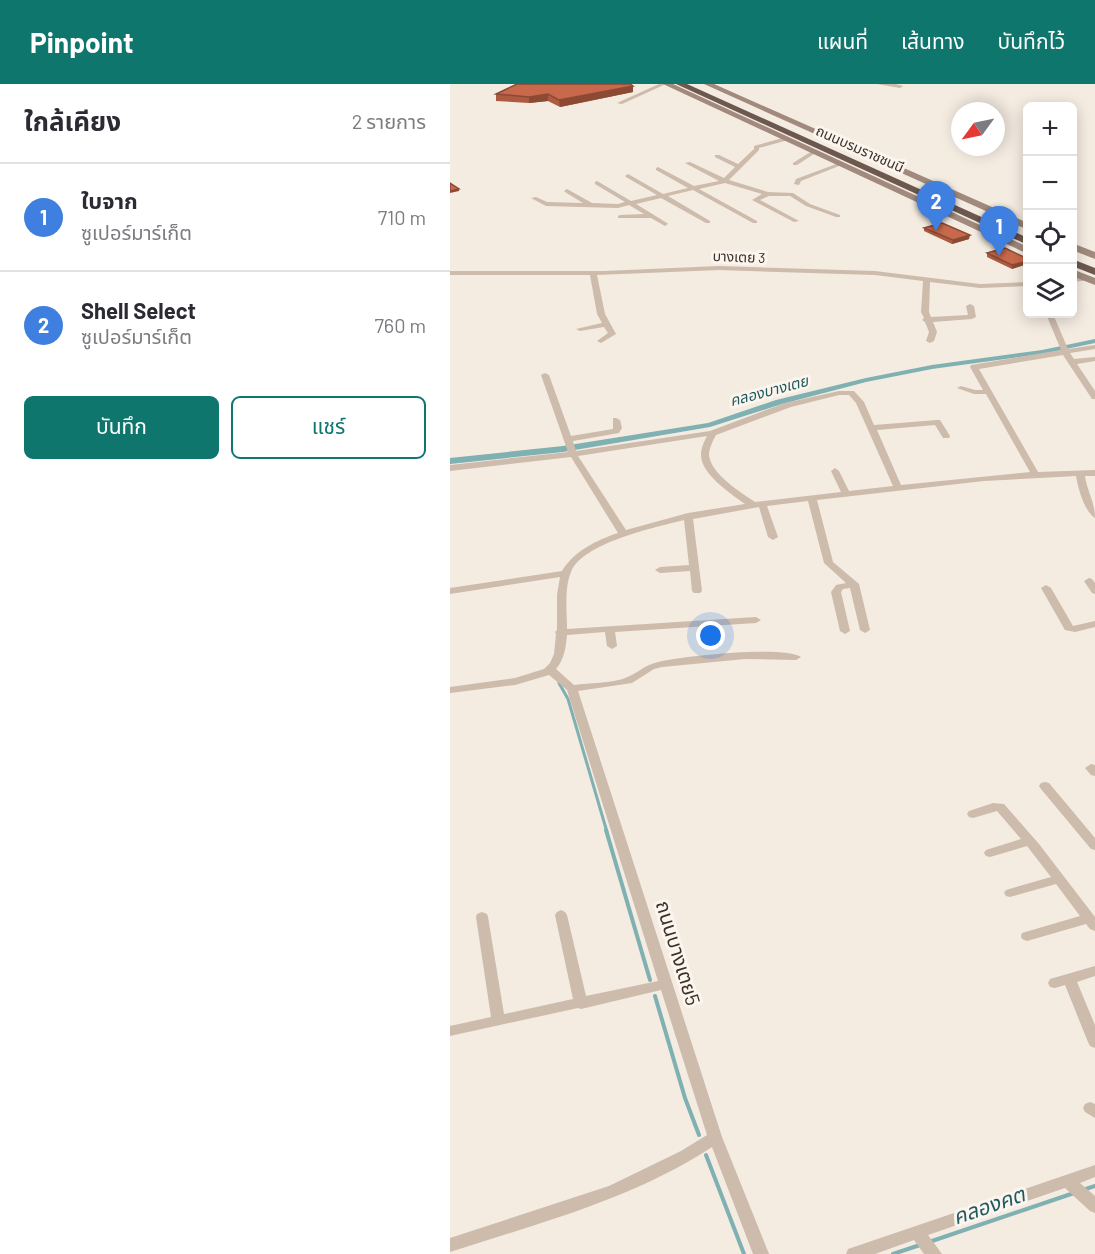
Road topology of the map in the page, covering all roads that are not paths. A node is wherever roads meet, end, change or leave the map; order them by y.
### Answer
1 (665, 84) edge
2 (680, 84) edge
3 (693, 84) edge
4 (701, 84) edge
5 (708, 84) edge
6 (880, 84) edge
7 (900, 86) dead end
8 (745, 101) junction
9 (620, 104) dead end
10 (786, 139) junction
11 (814, 152) junction
12 (717, 156) dead end
13 (688, 163) dead end
14 (838, 163) junction
15 (795, 164) dead end
16 (821, 164) dead end
17 (739, 167) junction
18 (658, 170) dead end
19 (628, 176) dead end
20 (725, 181) junction
21 (597, 183) dead end
22 (797, 184) dead end
23 (694, 189) junction
24 (567, 191) dead end
25 (768, 194) junction
26 (663, 196) junction
27 (534, 198) dead end
28 (630, 203) junction
29 (590, 205) junction
30 (653, 216) junction
31 (838, 216) dead end
32 (620, 217) dead end
33 (796, 221) dead end
34 (708, 222) dead end
35 (754, 222) dead end
36 (666, 224) dead end
37 (1023, 224) edge
38 (1023, 233) edge
39 (1023, 240) edge
40 (1077, 248) edge
41 (1023, 249) edge
42 (1095, 256) edge
43 (1077, 257) edge
44 (743, 258) dead end
45 (591, 264) dead end
46 (1075, 264) edge
47 (1095, 265) edge
48 (741, 269) junction
49 (450, 273) edge
50 (592, 273) junction
51 (1077, 273) edge
52 (1093, 278) edge
53 (927, 279) junction
54 (1077, 280) edge
55 (1023, 284) edge
56 (970, 306) dead end
57 (1051, 318) edge
58 (927, 320) junction
59 (607, 324) junction
60 (580, 329) dead end
61 (601, 341) dead end
62 (930, 341) dead end
63 (1095, 347) edge
64 (1064, 350) junction
65 (1095, 359) edge
66 (1072, 362) junction
67 (545, 375) dead end
68 (961, 388) dead end
69 (987, 392) junction
70 (1094, 393) edge
71 (616, 420) dead end
72 (871, 428) junction
73 (712, 433) junction
74 (946, 436) dead end
75 (571, 447) junction
76 (450, 468) edge
77 (835, 471) dead end
78 (1080, 473) junction
79 (1095, 473) edge
80 (1036, 476) junction
81 (898, 488) junction
82 (846, 494) junction
83 (1090, 494) edge
84 (812, 498) junction
85 (757, 505) junction
86 (1095, 515) edge
87 (688, 516) junction
88 (623, 533) junction
89 (773, 537) dead end
90 (693, 568) junction
91 (660, 570) dead end
92 (566, 573) junction
93 (1089, 581) dead end
94 (854, 584) junction
95 (1046, 588) dead end
96 (450, 591) edge
97 (697, 591) dead end
98 (1095, 591) edge
99 (756, 620) dead end
100 (1095, 624) edge
101 (610, 629) junction
102 (865, 630) dead end
103 (845, 631) dead end
104 (560, 632) junction
105 (612, 646) dead end
106 (796, 657) dead end
107 (550, 670) junction
108 (572, 689) junction
109 (450, 690) edge
110 (1045, 786) dead end
111 (973, 814) dead end
112 (1029, 841) junction
113 (1095, 846) edge
114 (990, 853) dead end
115 (1059, 879) junction
116 (1010, 892) dead end
117 (561, 915) dead end
118 (482, 917) dead end
119 (1091, 917) edge
120 (1027, 936) dead end
121 (1095, 971) edge
122 (667, 984) junction
123 (581, 1004) junction
124 (498, 1020) junction
125 (450, 1030) edge
126 (1095, 1042) edge
127 (715, 1137) junction
128 (1095, 1171) edge
129 (1070, 1182) junction
130 (1091, 1202) edge
131 (918, 1234) junction
132 (450, 1245) edge
133 (933, 1253) edge
134 (761, 1254) edge
135 (854, 1254) edge

1 - 9 street
1 - 10 main road
2 - 39 highway, ถนนบรมราชชนนี
3 - 38 highway, ถนนบรมราชชนนี
4 - 8 highway
5 - 8 main road
6 - 7 street
8 - 37 main road
10 - 11 main road
10 - 17 street
11 - 14 main road
11 - 15 street
12 - 17 street
13 - 20 street
14 - 16 street
14 - 22 street
14 - 41 main road
17 - 20 street
18 - 23 street
19 - 26 street
20 - 23 street
20 - 25 street
21 - 28 street
23 - 26 street
23 - 35 street
24 - 29 street
25 - 31 street
25 - 33 street
26 - 28 street
26 - 34 street
27 - 29 street
28 - 29 street
28 - 30 street
30 - 32 street
30 - 36 street
40 - 42 main road
43 - 47 highway
44 - 48 street
45 - 50 street
46 - 52 highway
48 - 50 street, บางเตย 3
48 - 53 street, บางเตย 3
49 - 50 street, บางเตย 3
50 - 59 street
51 - 52 main road
52 - 54 street
53 - 55 street, บางเตย 3
53 - 58 street
56 - 58 street
57 - 64 street
58 - 62 street
59 - 60 street
59 - 61 street
63 - 64 street
64 - 66 street
64 - 69 street
65 - 66 street
66 - 70 street
67 - 75 street
68 - 69 street
69 - 80 street
71 - 75 street
72 - 73 street
72 - 74 street
72 - 81 street
73 - 75 street
73 - 85 street
75 - 76 street
75 - 88 street
77 - 82 street
78 - 79 street
78 - 80 street
78 - 83 street
80 - 81 street
81 - 82 street
82 - 84 street
83 - 86 street
84 - 85 street
84 - 94 street
85 - 87 street
85 - 89 street
87 - 88 street
87 - 90 street
88 - 92 street
90 - 91 street
90 - 97 street
92 - 96 street
92 - 104 street
93 - 98 street
94 - 102 street
94 - 103 street
95 - 100 street
99 - 101 street
101 - 104 street
101 - 105 street
104 - 107 street
106 - 108 street
107 - 108 street
107 - 109 street
108 - 122 street, ถนนบางเตย5
110 - 113 street
111 - 112 street
112 - 114 street
112 - 115 street
115 - 116 street
115 - 119 street
117 - 123 street
118 - 124 street
119 - 120 street
121 - 126 street
122 - 123 street
122 - 127 street, ถนนบางเตย5
123 - 124 street
124 - 125 street
127 - 132 street
127 - 134 street, ถนนบางเตย5
128 - 129 street
129 - 130 street
129 - 131 street
131 - 133 street
131 - 135 street

